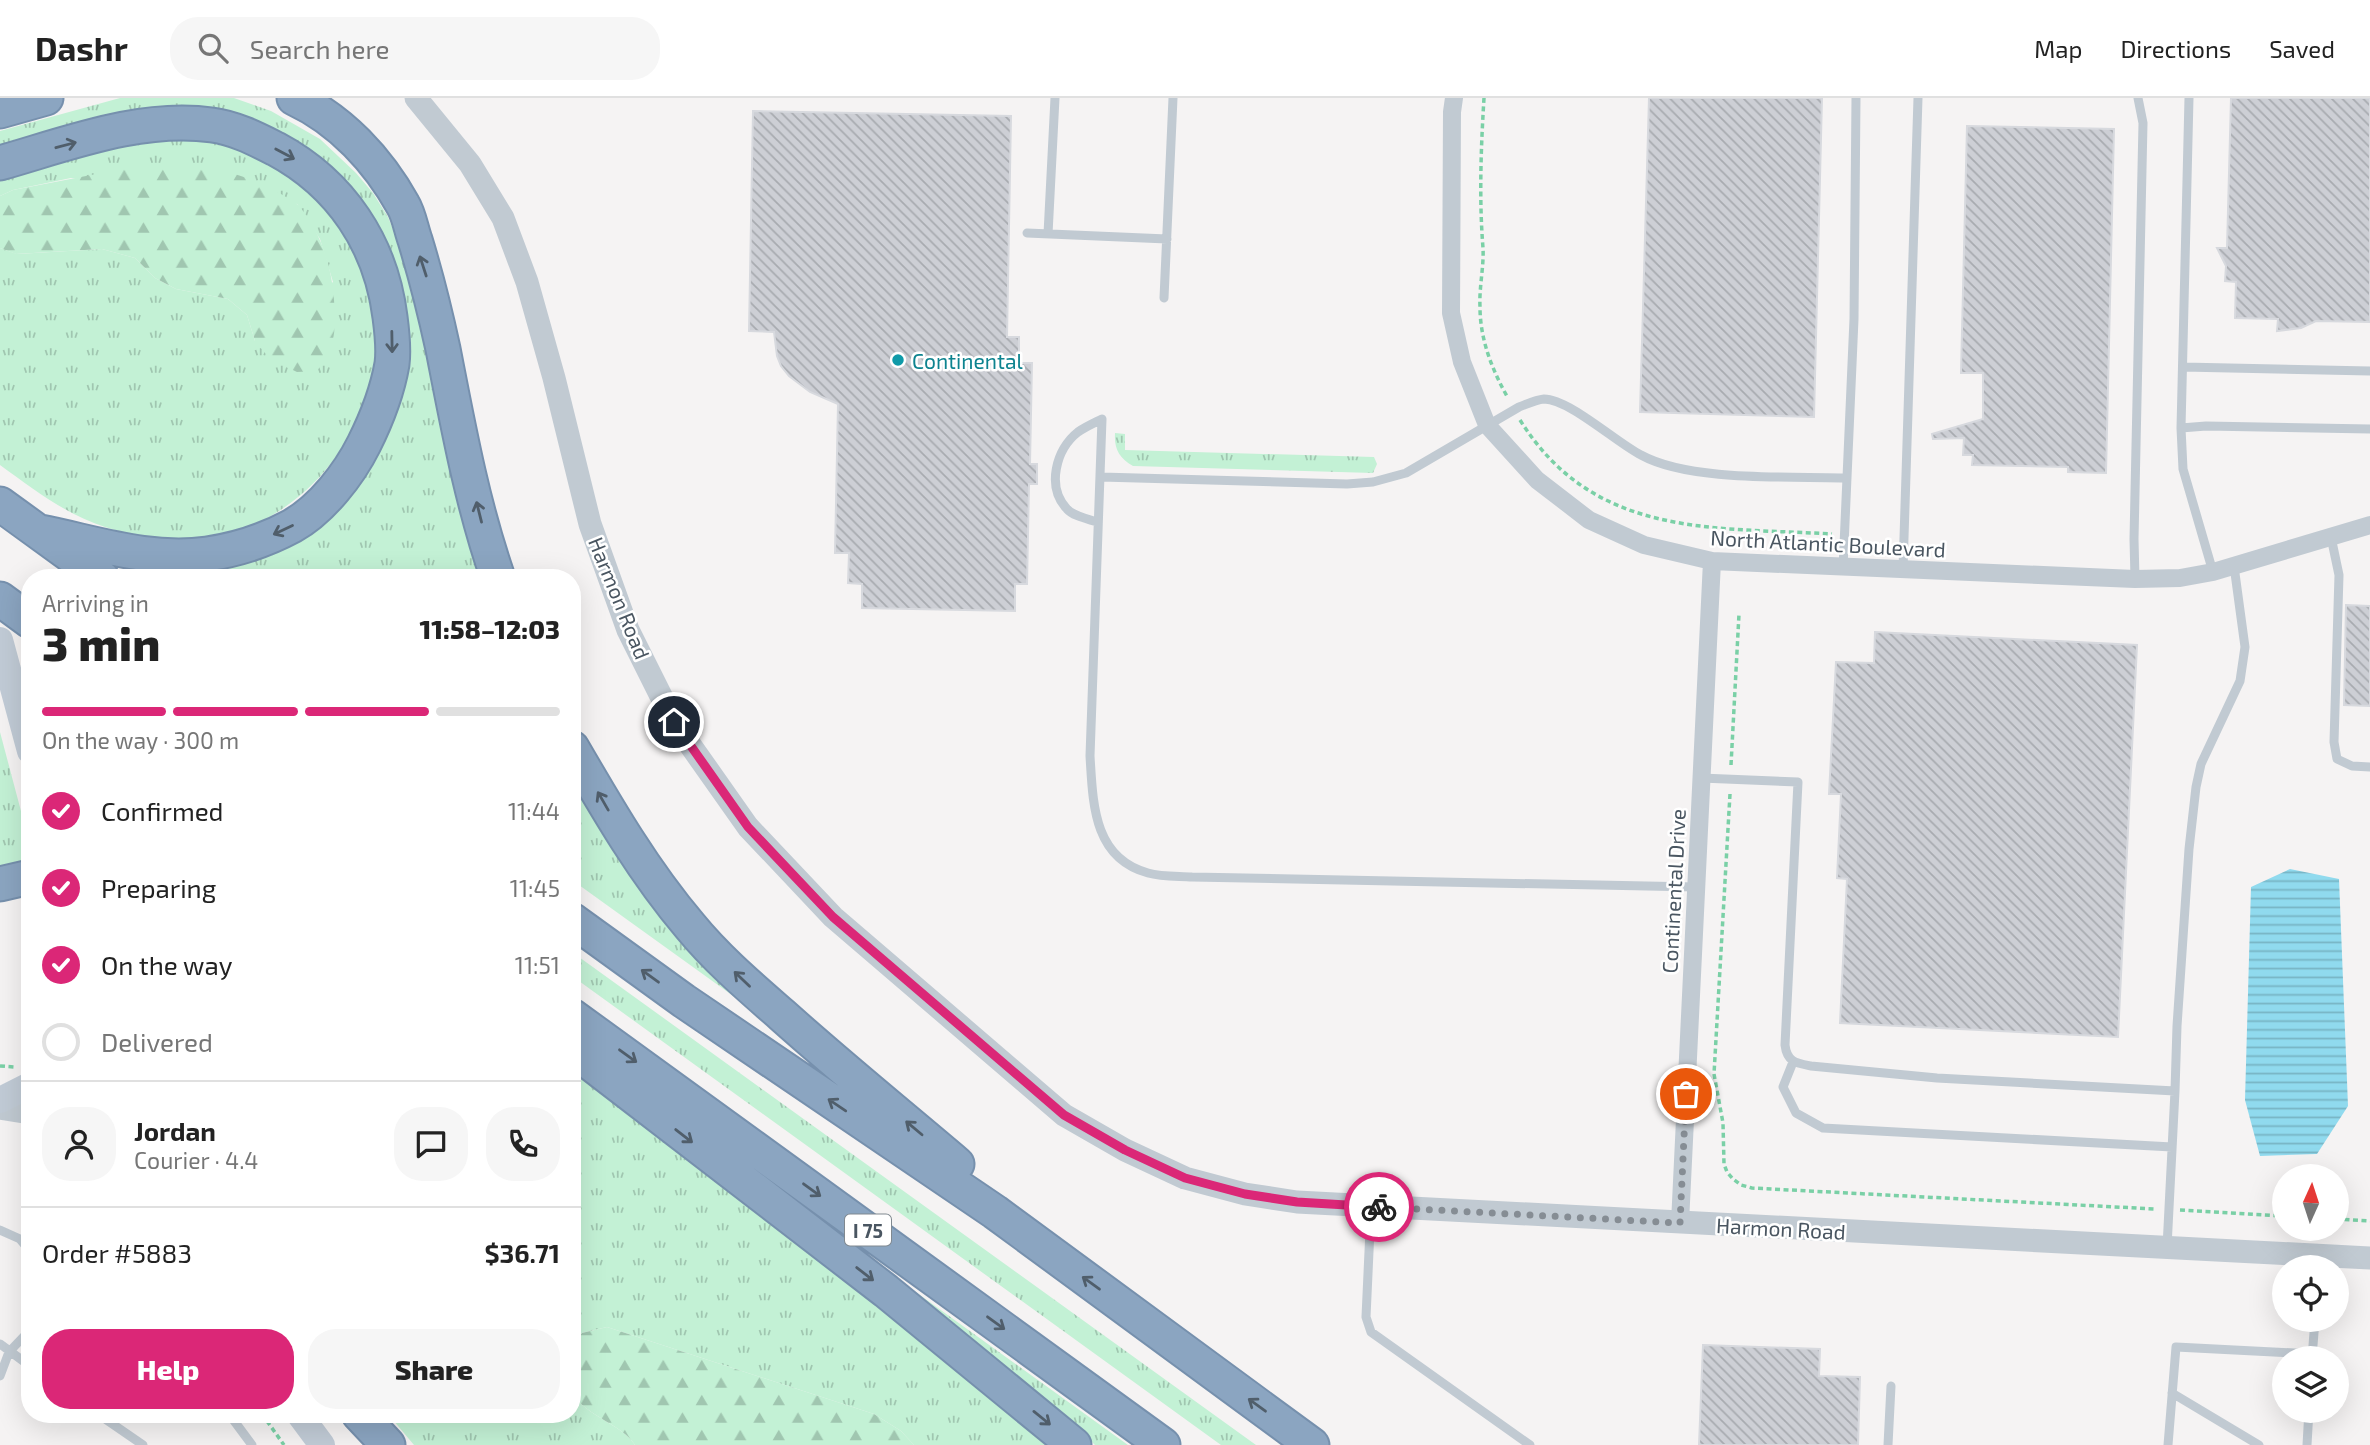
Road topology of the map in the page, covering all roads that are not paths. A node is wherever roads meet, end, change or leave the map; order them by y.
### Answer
1 (46, 98) edge
2 (294, 98) edge
3 (415, 98) edge
4 (1055, 98) edge
5 (1173, 98) edge
6 (1454, 98) edge
7 (1856, 98) edge
8 (1918, 98) edge
9 (2138, 98) edge
10 (2189, 98) edge
11 (0, 111) edge
12 (0, 163) edge
13 (1027, 233) dead end
14 (1048, 234) junction
15 (1167, 239) junction
16 (1164, 298) dead end
17 (2183, 367) junction
18 (2370, 371) edge
19 (1487, 425) junction
20 (2181, 428) junction
21 (2370, 429) edge
22 (1101, 477) junction
23 (1847, 478) junction
24 (21, 519) edge
25 (1097, 522) junction
26 (2370, 525) edge
27 (2331, 537) junction
28 (1712, 561) junction
29 (2234, 566) junction
30 (1843, 568) junction
31 (90, 569) edge
32 (495, 569) edge
33 (1903, 571) junction
34 (2213, 572) junction
35 (2135, 579) junction
36 (0, 599) edge
37 (21, 614) edge
38 (0, 640) edge
39 (21, 718) edge
40 (581, 763) edge
41 (2370, 767) edge
42 (1701, 778) junction
43 (21, 879) edge
44 (0, 884) edge
45 (1696, 887) junction
46 (581, 927) edge
47 (581, 1023) edge
48 (581, 1056) edge
49 (1793, 1062) junction
50 (21, 1091) edge
51 (2175, 1091) junction
52 (0, 1100) edge
53 (0, 1108) edge
54 (21, 1112) edge
55 (2172, 1147) junction
56 (1371, 1206) junction
57 (995, 1212) junction
58 (1680, 1223) junction
59 (0, 1230) edge
60 (21, 1240) edge
61 (2167, 1249) junction
62 (2272, 1257) edge
63 (2370, 1258) edge
64 (2349, 1259) edge
65 (21, 1339) edge
66 (0, 1344) edge
67 (9, 1352) junction
68 (2272, 1353) edge
69 (21, 1360) edge
70 (0, 1376) edge
71 (1891, 1386) dead end
72 (2172, 1393) junction
73 (111, 1423) edge
74 (236, 1423) edge
75 (306, 1423) edge
76 (358, 1423) edge
77 (367, 1423) edge
78 (2308, 1423) edge
79 (143, 1445) edge
80 (252, 1445) edge
81 (322, 1445) edge
82 (375, 1445) edge
83 (388, 1445) edge
84 (1074, 1445) edge
85 (1163, 1445) edge
86 (1312, 1445) edge
87 (1530, 1445) edge
88 (1888, 1445) edge
89 (2168, 1445) edge
90 (2259, 1445) edge
91 (2307, 1445) edge

1 - 11 highway
32 -> 2 highway
3 - 56 street, Harmon Road
4 - 14 lane
5 - 15 lane
6 - 19 street, North Atlantic Boulevard
7 - 23 lane
8 - 33 lane
9 - 35 lane
10 - 17 lane
12 -> 24 highway
13 - 14 lane
14 - 15 lane
15 - 16 lane
17 - 18 lane
17 - 20 lane
19 - 22 lane
19 - 23 lane
19 - 28 street, North Atlantic Boulevard
20 - 21 lane
20 - 34 lane
22 - 25 lane
22 - 25 lane
23 - 30 lane
24 - 31 highway
25 - 45 lane
26 - 27 street, North Atlantic Boulevard
27 - 29 street, North Atlantic Boulevard
27 - 41 lane
28 - 30 street, North Atlantic Boulevard
28 - 42 street, Continental Drive
29 - 34 street, North Atlantic Boulevard
29 - 51 lane
30 - 33 street, North Atlantic Boulevard
33 - 35 street, North Atlantic Boulevard
34 - 35 street, North Atlantic Boulevard
36 - 37 highway
38 - 39 main road
57 -> 40 highway
42 - 45 street, Continental Drive
42 - 49 lane
43 - 44 highway
45 - 58 street, Continental Drive
57 -> 46 highway
47 -> 85 highway, I 75
48 -> 84 highway
49 - 51 lane
49 - 55 lane
50 - 52 main road
51 - 55 lane
53 - 54 street
55 - 61 lane
56 - 58 street, Harmon Road
56 - 87 lane
86 -> 57 highway
58 - 61 street, Harmon Road
59 - 60 lane
61 - 62 street, Harmon Road
63 - 64 street, Harmon Road
65 - 67 lane
66 - 67 lane
67 - 69 lane
67 - 70 lane
68 - 72 lane
71 - 88 lane
72 - 89 lane
72 - 90 lane
73 - 79 lane
74 - 80 lane
75 - 81 main road
76 - 82 main road
77 - 83 highway
78 - 91 lane

